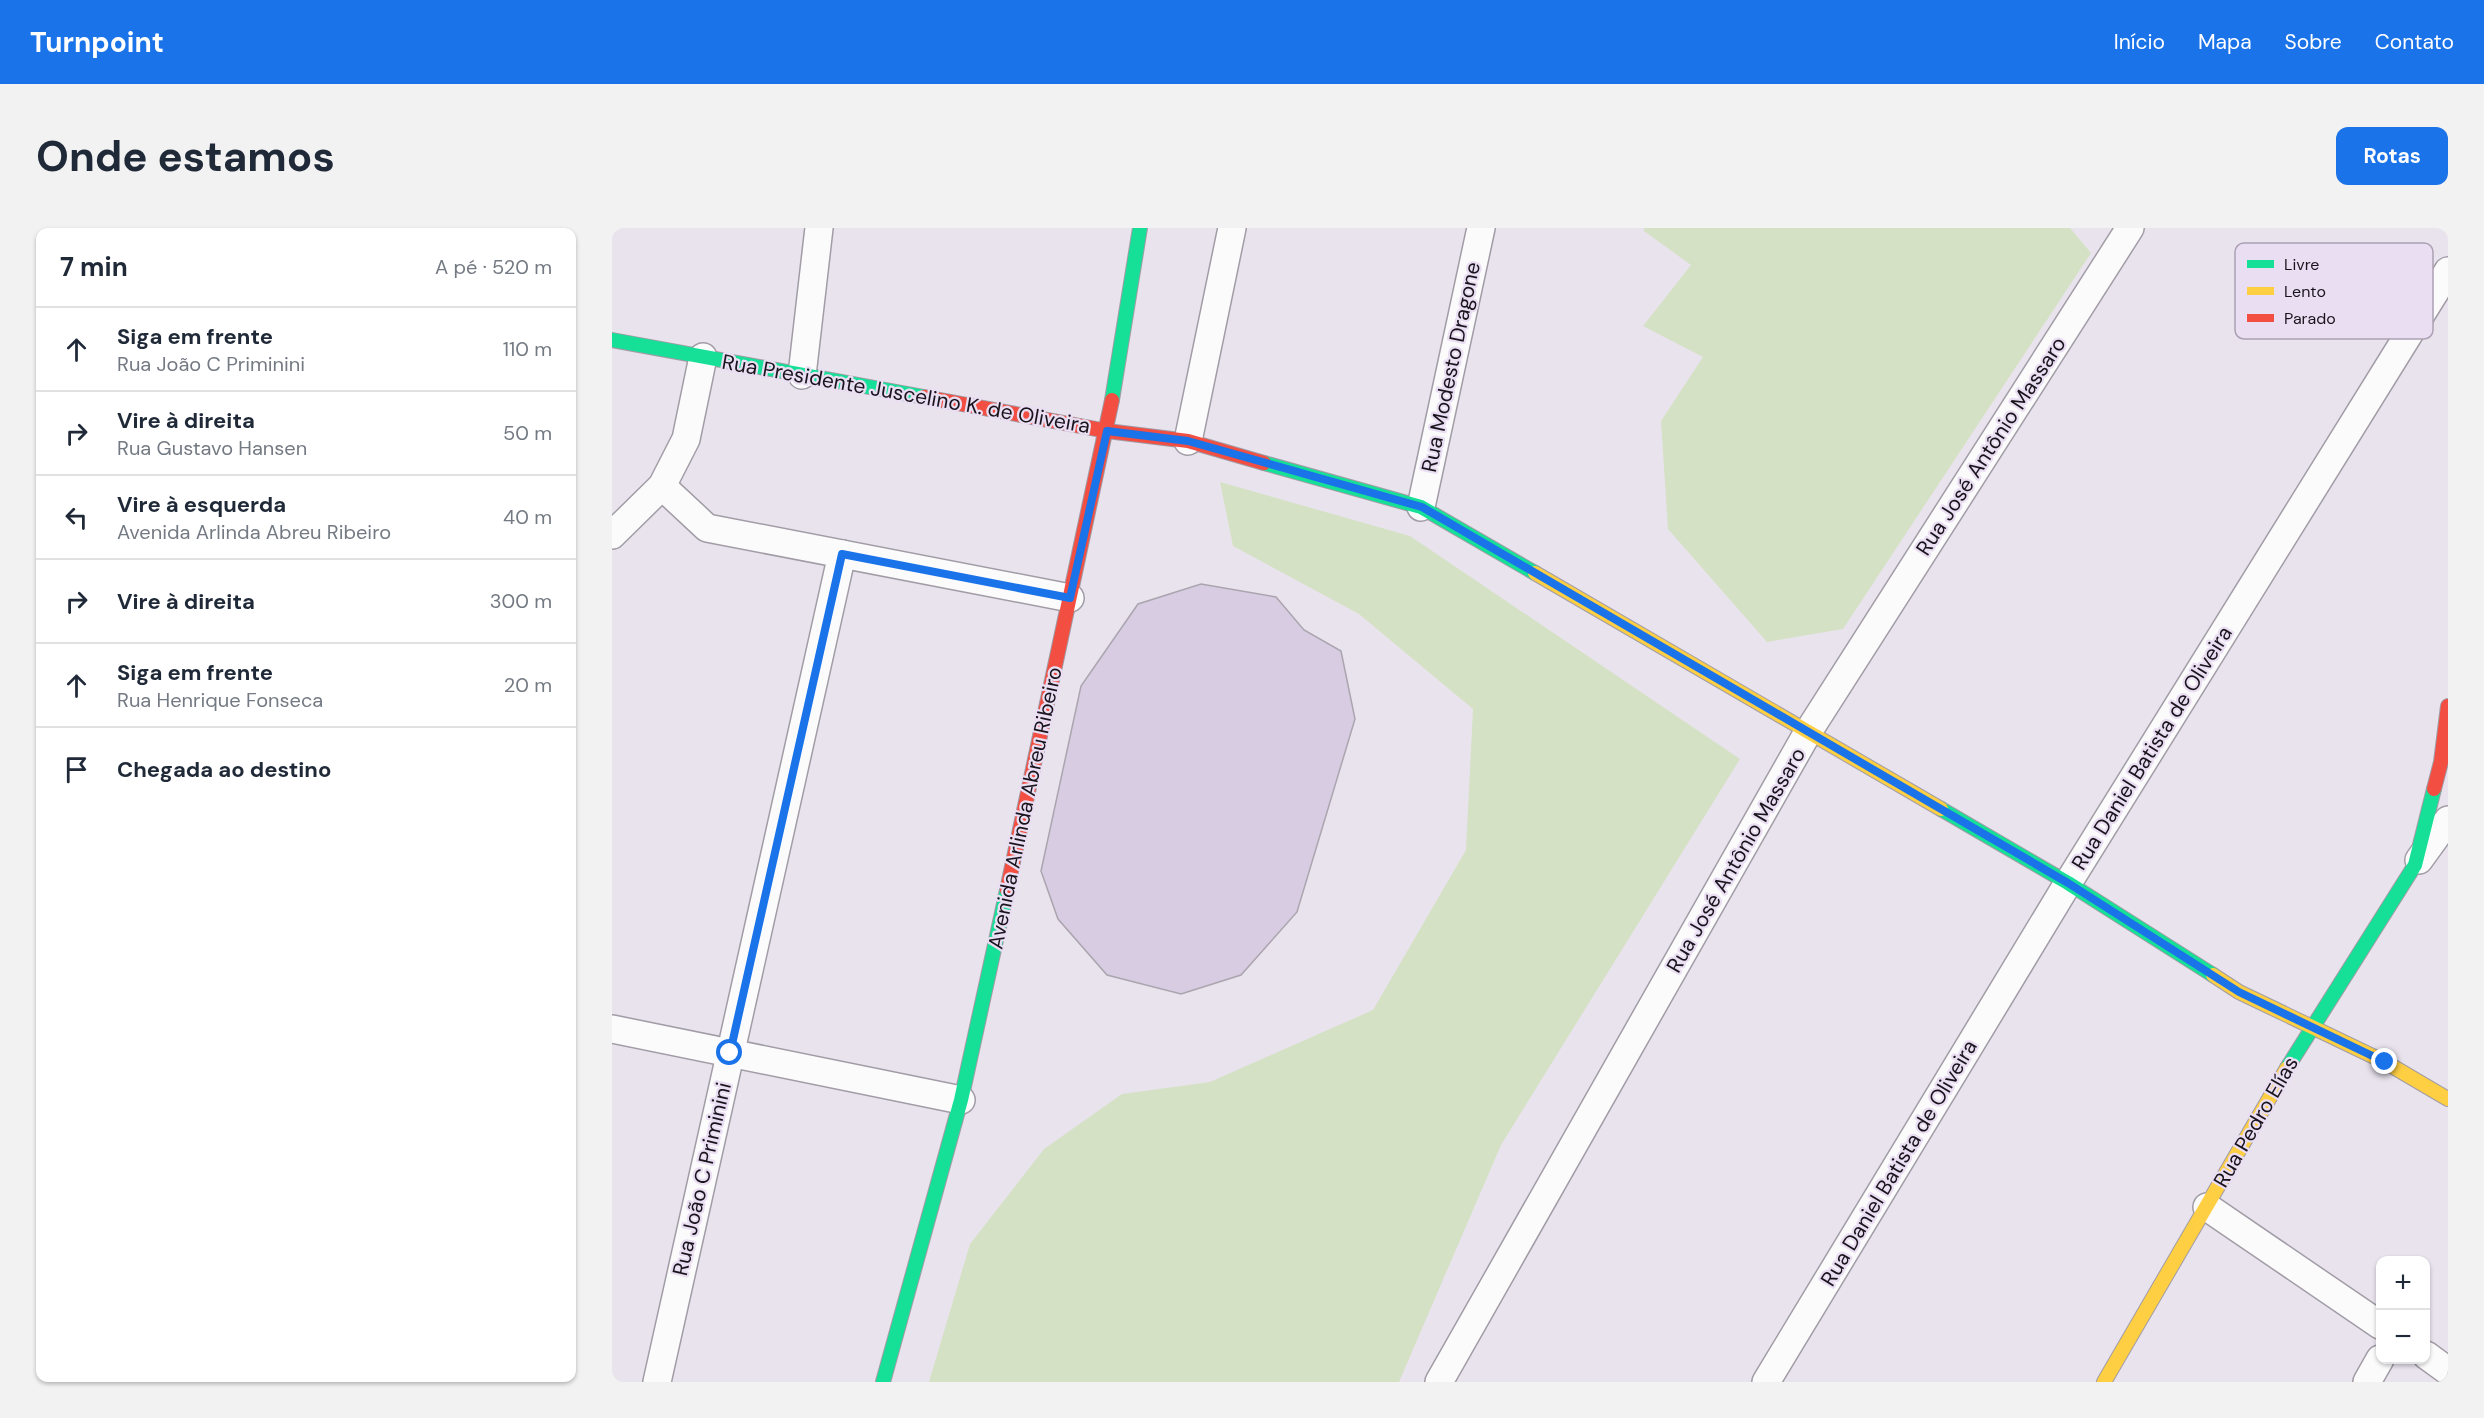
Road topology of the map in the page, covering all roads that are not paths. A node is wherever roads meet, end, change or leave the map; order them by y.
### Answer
1 (819, 228) edge
2 (1140, 228) edge
3 (1232, 228) edge
4 (1481, 228) edge
5 (2130, 228) edge
6 (2448, 271) edge
7 (2433, 295) edge
8 (2406, 339) edge
9 (612, 340) edge
10 (703, 357) junction
11 (802, 375) junction
12 (1107, 431) junction
13 (1188, 441) junction
14 (662, 486) junction
15 (1422, 507) junction
16 (612, 535) edge
17 (842, 554) junction
18 (1070, 598) junction
19 (2448, 706) edge
20 (1808, 732) junction
21 (2448, 820) edge
22 (2415, 865) junction
23 (2068, 883) junction
24 (2310, 1028) junction
25 (612, 1029) edge
26 (730, 1053) junction
27 (2448, 1099) edge
28 (961, 1100) junction
29 (2207, 1207) junction
30 (2376, 1322) edge
31 (2430, 1358) edge
32 (2377, 1364) edge
33 (2448, 1371) edge
34 (657, 1382) edge
35 (883, 1382) edge
36 (1439, 1382) edge
37 (1766, 1382) edge
38 (2104, 1382) edge
39 (2367, 1382) edge

1 - 11 street
2 - 12 street, Avenida Arlinda Abreu Ribeiro
3 - 13 street
4 - 15 street, Rua Modesto Dragone
5 - 20 street, Rua José Antônio Massaro
6 - 7 street, Rua Daniel Batista de Oliveira
8 - 23 street, Rua Daniel Batista de Oliveira
9 - 10 street, Rua Presidente Juscelino K. de Oliveira
10 - 11 street, Rua Presidente Juscelino K. de Oliveira
10 - 14 street
11 - 12 street, Rua Presidente Juscelino K. de Oliveira
12 - 13 street, Rua Presidente Juscelino K. de Oliveira
12 - 18 street, Avenida Arlinda Abreu Ribeiro
13 - 15 street, Rua Presidente Juscelino K. de Oliveira
14 - 16 street
14 - 17 street
15 - 20 street, Rua Presidente Juscelino K. de Oliveira
17 - 18 street
17 - 26 street, Rua João C Priminini
18 - 28 street, Avenida Arlinda Abreu Ribeiro
19 - 22 street, Rua Pedro Elías
20 - 23 street, Rua Presidente Juscelino K. de Oliveira
20 - 36 street, Rua José Antônio Massaro
21 - 22 street, Rua Pedro Elías
22 - 24 street, Rua Pedro Elías
23 - 24 street, Rua Presidente Juscelino K. de Oliveira
23 - 37 street, Rua Daniel Batista de Oliveira
24 - 27 street, Rua Presidente Juscelino K. de Oliveira
24 - 29 street, Rua Pedro Elías
25 - 26 street
26 - 28 street
26 - 34 street, Rua João C Priminini
28 - 35 street, Avenida Arlinda Abreu Ribeiro
29 - 30 street
29 - 38 street, Rua Pedro Elías
31 - 33 street
32 - 39 street

